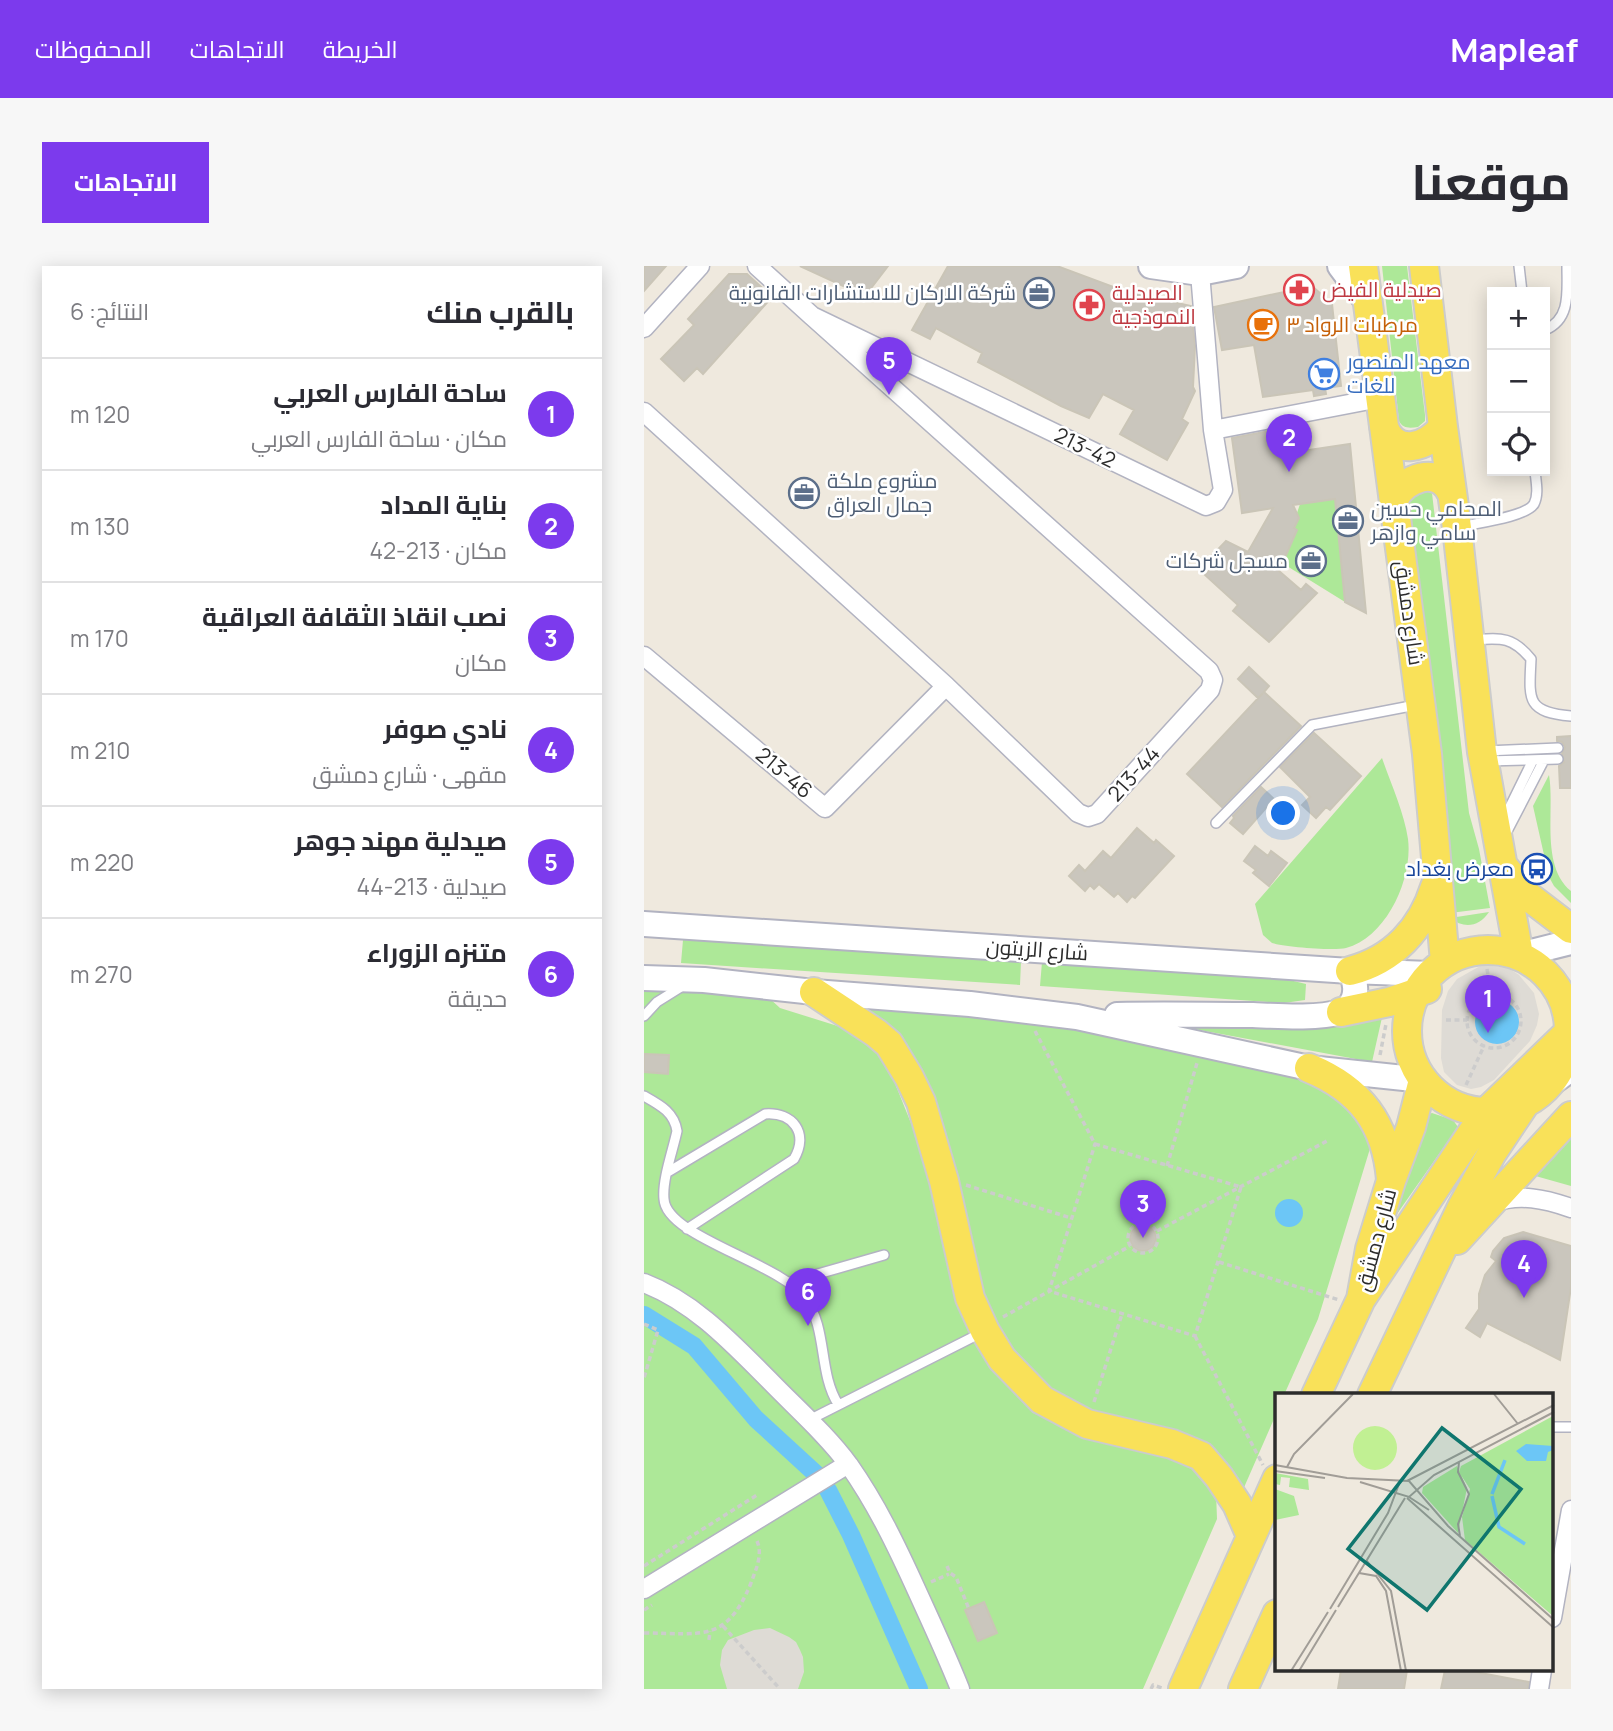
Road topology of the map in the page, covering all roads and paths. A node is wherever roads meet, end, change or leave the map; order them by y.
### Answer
1 (700, 266) edge
2 (757, 266) edge
3 (1151, 266) edge
4 (1237, 266) edge
5 (1340, 266) edge
6 (1363, 266) edge
7 (1424, 266) edge
8 (1519, 266) edge
9 (1567, 266) edge
10 (1200, 273) junction
11 (1521, 287) edge
12 (1367, 302) junction
13 (812, 317) junction
14 (644, 328) edge
15 (1550, 328) edge
16 (1380, 398) junction
17 (644, 412) edge
18 (1384, 427) junction
19 (1443, 427) junction
20 (1213, 430) junction
21 (1535, 476) edge
22 (1451, 492) junction
23 (1394, 499) junction
24 (1457, 527) junction
25 (1470, 640) junction
26 (644, 656) edge
27 (946, 686) junction
28 (1421, 705) junction
29 (1571, 716) edge
30 (1558, 748) dead end
31 (1483, 757) junction
32 (1558, 759) dead end
33 (1533, 760) junction
34 (1544, 760) junction
35 (1216, 823) dead end
36 (1499, 848) junction
37 (1437, 881) junction
38 (1511, 918) junction
39 (644, 925) edge
40 (1571, 929) edge
41 (1571, 942) edge
42 (1519, 955) junction
43 (1486, 959) junction
44 (1350, 971) junction
45 (1430, 977) junction
46 (644, 978) edge
47 (704, 980) junction
48 (814, 992) junction
49 (1491, 995) junction
50 (1024, 1011) junction
51 (1341, 1012) junction
52 (644, 1016) edge
53 (1077, 1017) junction
54 (1446, 1020) dead end
55 (1467, 1020) junction
56 (1387, 1024) dead end
57 (1570, 1031) edge
58 (1203, 1044) junction
59 (1484, 1046) junction
60 (1378, 1063) dead end
61 (1309, 1068) junction
62 (1571, 1069) edge
63 (1423, 1080) junction
64 (1466, 1084) dead end
65 (1536, 1095) junction
66 (644, 1096) edge
67 (1486, 1112) junction
68 (1571, 1116) edge
69 (1327, 1140) dead end
70 (1095, 1144) junction
71 (1167, 1166) junction
72 (668, 1172) junction
73 (944, 1181) junction
74 (1391, 1181) junction
75 (1241, 1187) junction
76 (1488, 1204) junction
77 (1571, 1208) edge
78 (1071, 1219) junction
79 (687, 1229) junction
80 (1157, 1231) junction
81 (1130, 1245) junction
82 (884, 1255) dead end
83 (1219, 1262) junction
84 (1437, 1263) junction
85 (790, 1282) junction
86 (644, 1283) edge
87 (1049, 1292) junction
88 (1359, 1302) junction
89 (1122, 1314) junction
90 (644, 1325) edge
91 (985, 1331) junction
92 (1195, 1336) junction
93 (644, 1378) edge
94 (1317, 1393) edge
95 (1373, 1393) edge
96 (838, 1404) junction
97 (809, 1420) junction
98 (1087, 1424) junction
99 (1553, 1427) edge
100 (1571, 1427) edge
101 (848, 1464) junction
102 (1275, 1480) edge
103 (1275, 1484) edge
104 (757, 1495) dead end
105 (1571, 1510) edge
106 (1251, 1536) junction
107 (757, 1541) dead end
108 (644, 1566) edge
109 (947, 1566) dead end
110 (644, 1589) edge
111 (969, 1609) dead end
112 (1553, 1612) edge
113 (1275, 1620) edge
114 (723, 1626) junction
115 (710, 1630) junction
116 (644, 1633) edge
117 (709, 1640) dead end
118 (1268, 1642) edge
119 (1152, 1687) edge
120 (780, 1689) edge
121 (960, 1689) edge
122 (1164, 1689) edge
123 (1183, 1689) edge
124 (1243, 1689) edge

1 - 14 street
2 - 13 street, 213-42
3 - 10 main road
4 - 10 main road
5 - 12 main road
6 - 12 main road, شارع دمشق
7 - 19 main road
8 - 11 lane
9 - 15 lane
10 - 20 street, 213-42
12 - 16 main road, شارع دمشق
13 - 20 street, 213-42
13 - 27 street, 213-44
16 - 18 main road, شارع دمشق
16 - 20 street
17 - 27 street, 213-44
18 - 19 main road
18 - 23 main road, شارع دمشق
19 - 22 main road
21 - 24 lane
22 - 23 main road
22 - 24 main road
23 - 28 main road, شارع دمشق
24 - 25 main road
25 - 29 lane
25 - 31 main road
26 - 27 street, 213-46
28 - 35 lane
28 - 37 main road, شارع دمشق
30 - 31 lane
31 - 33 lane
31 - 36 main road
32 - 34 lane
33 - 34 lane
33 - 36 lane
34 - 36 lane
36 - 38 main road
36 - 40 main road
37 - 44 main road
37 - 45 main road, شارع دمشق
38 - 42 main road
38 - 43 main road
39 - 44 main road, شارع الزيتون
41 - 42 main road
42 - 43 main road
42 - 57 main road
43 - 45 main road
43 - 45 main road
43 - 49 path
44 - 45 main road, شارع الزيتون
44 - 51 main road
45 - 51 main road
45 - 63 main road, شارع دمشق
46 - 47 main road
47 - 48 main road
47 - 52 lane
48 - 50 main road
48 - 73 main road
49 - 55 path
49 - 59 path
50 - 53 main road
50 - 70 path
51 - 53 main road
53 - 58 main road
54 - 55 path
55 - 59 path
56 - 60 path
57 - 65 main road
57 - 67 main road
58 - 61 main road
58 - 71 path
59 - 64 path
61 - 63 main road
61 - 74 main road
62 - 65 main road
63 - 67 main road
63 - 74 main road, شارع دمشق
65 - 67 main road
65 - 84 main road
66 - 72 lane
67 - 88 main road
68 - 76 main road
69 - 75 path
70 - 71 path
70 - 78 path
71 - 75 path
72 - 79 lane
72 - 79 lane
73 - 78 path
73 - 91 main road
74 - 88 main road, شارع دمشق
75 - 80 path
75 - 83 path
76 - 77 street
76 - 84 main road
78 - 87 path
79 - 85 lane
80 - 81 path
80 - 81 path
81 - 87 path
82 - 85 lane
83 - 88 path
83 - 92 path
84 - 95 main road
85 - 96 lane
86 - 97 street
87 - 89 path
87 - 91 path
88 - 94 main road, شارع دمشق
89 - 92 path
89 - 98 path
90 - 93 path
91 - 96 lane
91 - 98 main road
92 - 102 path
96 - 97 lane
97 - 101 street
98 - 106 main road
99 - 100 lane
101 - 110 street
101 - 121 street
103 - 106 main road
104 - 108 path
105 - 112 street
106 - 123 main road
107 - 114 path
109 - 111 path
113 - 118 main road
114 - 115 path
114 - 120 path
115 - 116 path
115 - 117 path
118 - 124 main road
119 - 122 path

